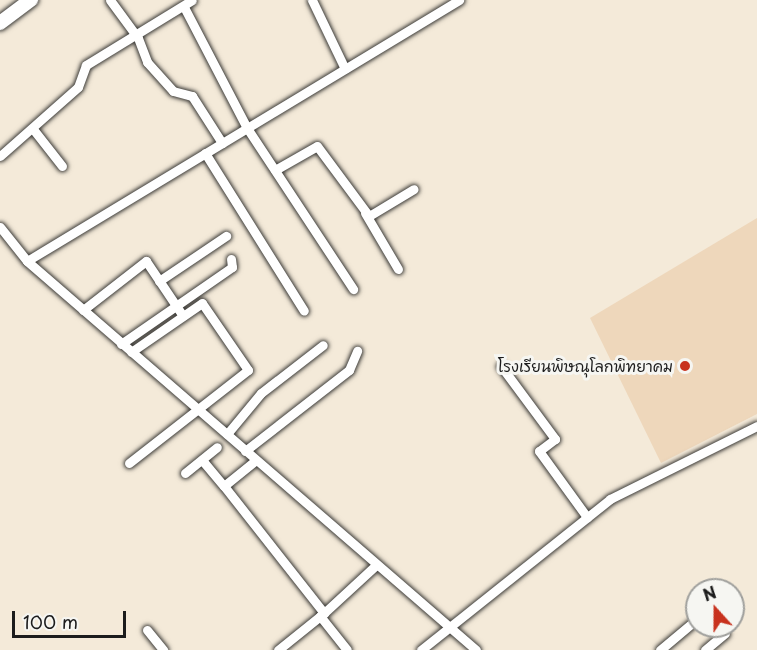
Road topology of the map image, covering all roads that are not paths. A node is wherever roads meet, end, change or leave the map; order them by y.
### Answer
1 (110, 0) edge
2 (192, 0) edge
3 (312, 0) edge
4 (453, 1) edge
5 (22, 3) edge
6 (184, 7) junction
7 (0, 23) edge
8 (138, 38) junction
9 (345, 69) junction
10 (248, 128) junction
11 (33, 129) junction
12 (222, 143) junction
13 (205, 153) junction
14 (0, 156) edge
15 (62, 166) dead end
16 (275, 170) junction
17 (414, 189) dead end
18 (364, 213) junction
19 (0, 227) edge
20 (226, 236) dead end
21 (231, 259) dead end
22 (27, 261) junction
23 (398, 269) dead end
24 (159, 281) junction
25 (353, 289) dead end
26 (176, 306) junction
27 (83, 310) junction
28 (304, 311) dead end
29 (183, 315) junction
30 (122, 344) junction
31 (323, 345) dead end
32 (357, 351) dead end
33 (131, 352) junction
34 (501, 366) dead end
35 (199, 411) junction
36 (757, 426) edge
37 (227, 434) junction
38 (217, 447) dead end
39 (245, 451) junction
40 (202, 460) junction
41 (256, 460) junction
42 (129, 464) dead end
43 (185, 473) dead end
44 (224, 486) junction
45 (587, 517) junction
46 (376, 565) junction
47 (322, 615) junction
48 (450, 627) junction
49 (685, 629) edge
50 (147, 630) dead end
51 (719, 638) edge
52 (281, 649) edge
53 (163, 650) edge
54 (347, 650) edge
55 (421, 650) edge
56 (476, 650) edge
57 (660, 650) edge
58 (705, 650) edge

1 - 8 street
2 - 6 street
3 - 9 street
4 - 9 street
5 - 7 main road
6 - 8 street
6 - 10 street
8 - 11 street
8 - 12 street
9 - 10 street
10 - 12 street
10 - 16 street
11 - 14 street
11 - 15 street
12 - 13 street
13 - 22 street
13 - 28 street
16 - 18 street
16 - 25 street
17 - 18 street
18 - 23 street
19 - 22 street
20 - 24 street
21 - 26 street
22 - 27 street
24 - 26 street
24 - 27 street
26 - 29 street
26 - 30 street
27 - 30 street
29 - 33 street
29 - 35 street
30 - 33 street
31 - 37 street
32 - 39 street
33 - 35 street
34 - 45 street
35 - 37 street
35 - 42 street
36 - 45 street
37 - 39 street
38 - 40 street
39 - 41 street
40 - 43 street
40 - 44 street
41 - 44 street
41 - 46 street
44 - 47 street
45 - 48 street
46 - 47 street
46 - 48 street
47 - 52 street
47 - 54 street
48 - 55 street
48 - 56 street
49 - 57 street
50 - 53 street
51 - 58 street

